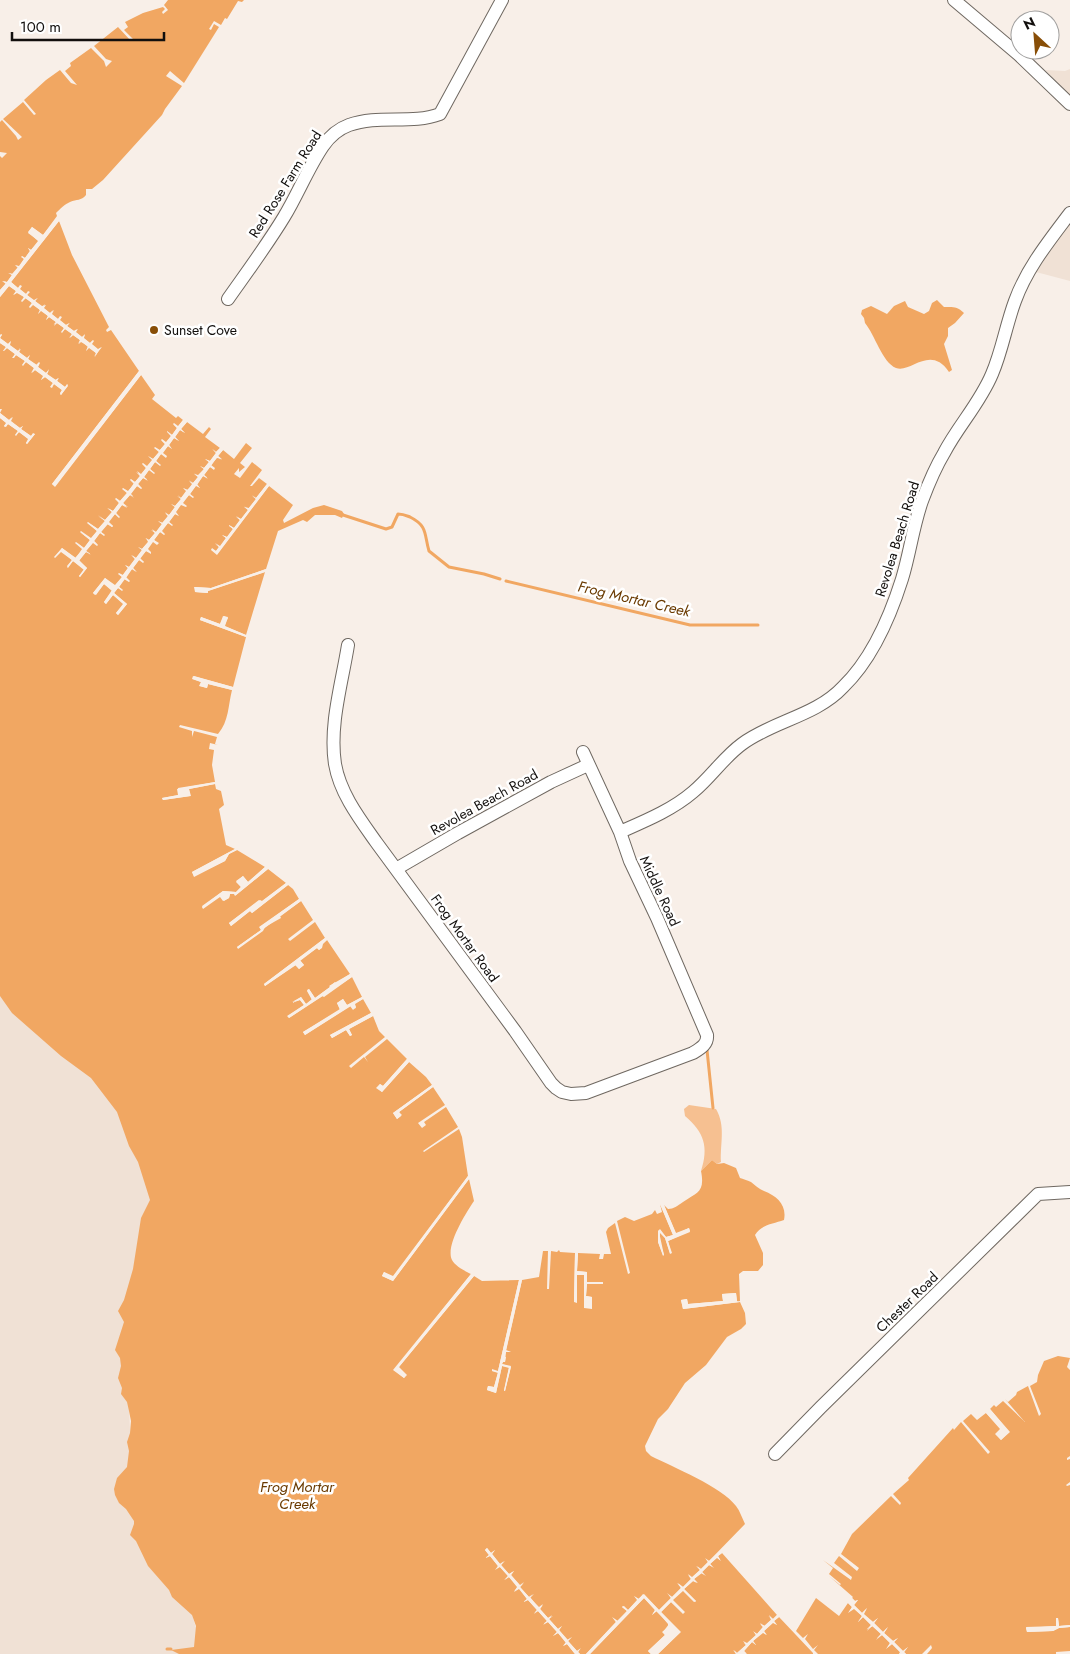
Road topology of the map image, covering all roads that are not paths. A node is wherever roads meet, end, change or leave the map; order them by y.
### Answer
1 (502, 0) edge
2 (954, 0) edge
3 (1070, 104) edge
4 (1070, 213) edge
5 (228, 300) dead end
6 (348, 645) dead end
7 (583, 752) dead end
8 (588, 765) junction
9 (620, 832) junction
10 (396, 869) junction
11 (706, 1042) joint
12 (1070, 1192) edge
13 (775, 1454) dead end

1 - 5 street, Red Rose Farm Road
2 - 3 street
4 - 9 street, Revolea Beach Road
6 - 10 street, Frog Mortar Road
7 - 8 street, Middle Road
8 - 9 street, Middle Road
8 - 10 street, Revolea Beach Road
9 - 11 street, Middle Road
10 - 11 street, Frog Mortar Road
12 - 13 street, Chester Road

